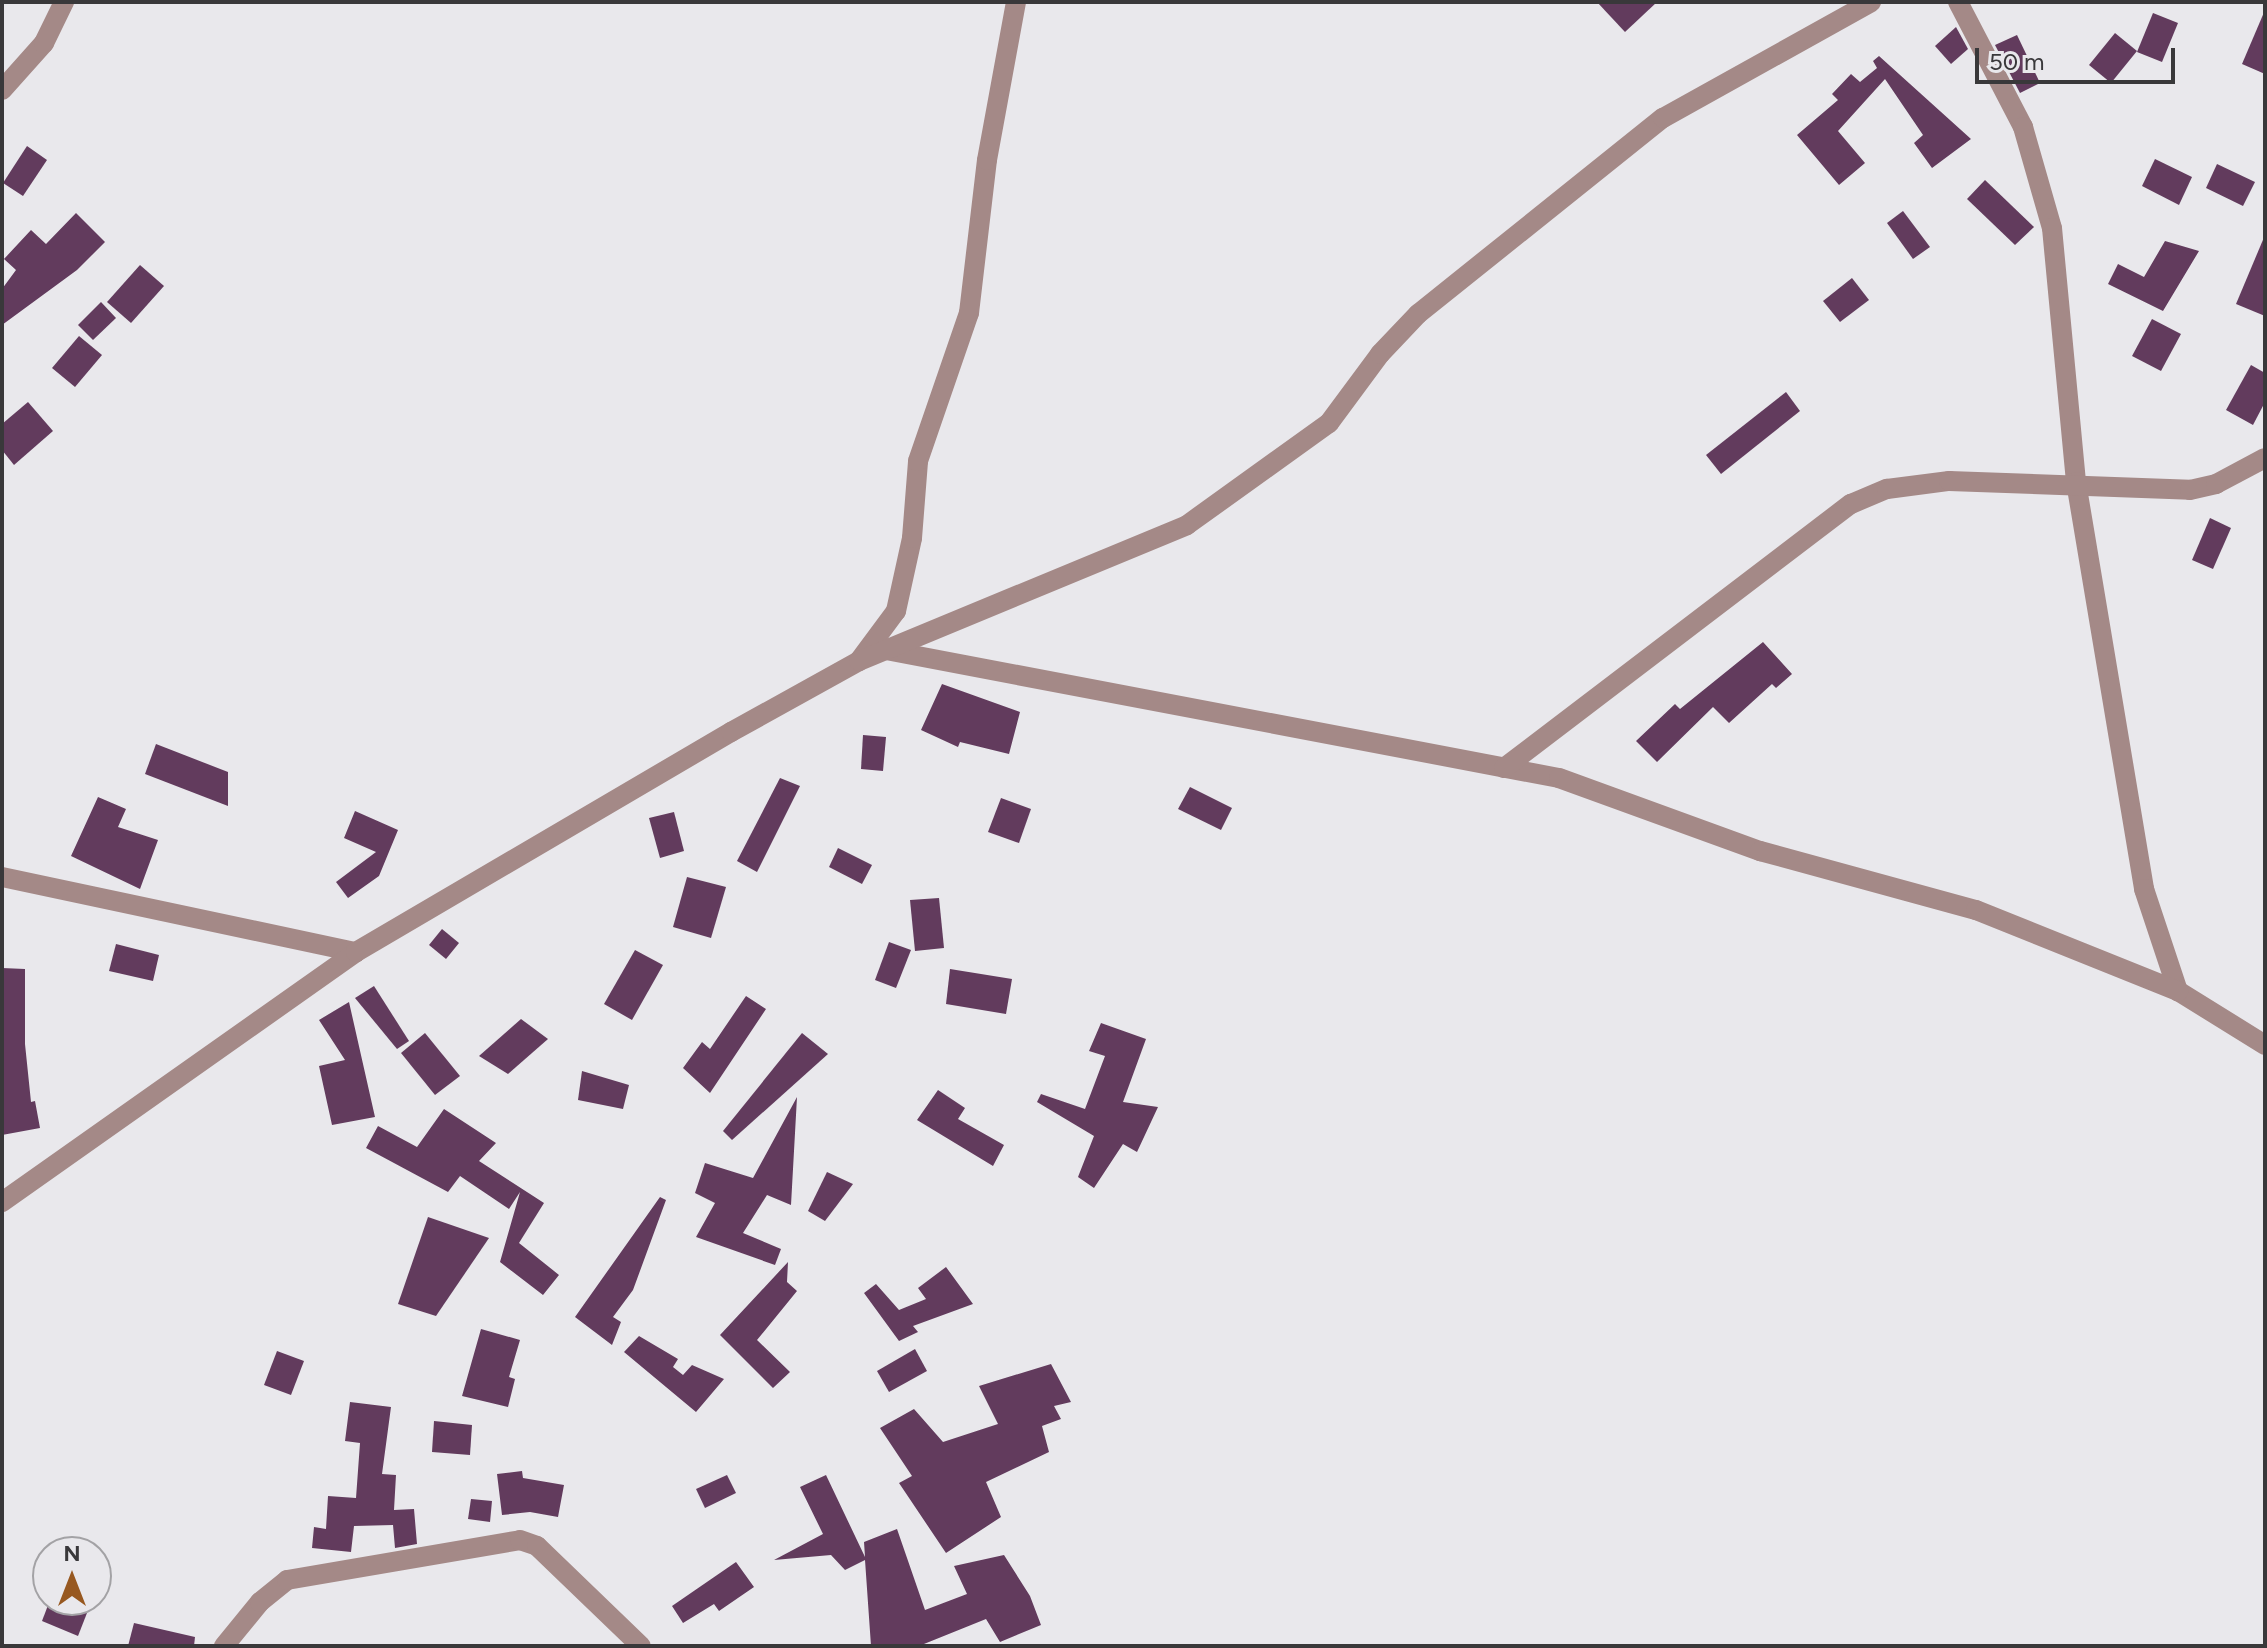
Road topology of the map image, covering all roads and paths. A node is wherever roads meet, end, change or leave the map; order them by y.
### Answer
1 (64, 2) edge
2 (1016, 2) edge
3 (1871, 2) edge
4 (1958, 2) edge
5 (2, 90) edge
6 (2265, 458) edge
7 (2076, 482) junction
8 (886, 650) junction
9 (859, 661) junction
10 (1504, 768) junction
11 (2, 877) edge
12 (356, 952) junction
13 (2178, 991) junction
14 (2265, 1045) edge
15 (2, 1202) edge
16 (224, 1646) edge
17 (641, 1646) edge

1 - 5 street
2 - 9 street
3 - 8 street
4 - 7 street
6 - 7 street
7 - 10 street
7 - 13 street
8 - 9 street
8 - 10 street
9 - 12 street
10 - 13 street
11 - 12 street
12 - 15 street
13 - 14 street
16 - 17 street

